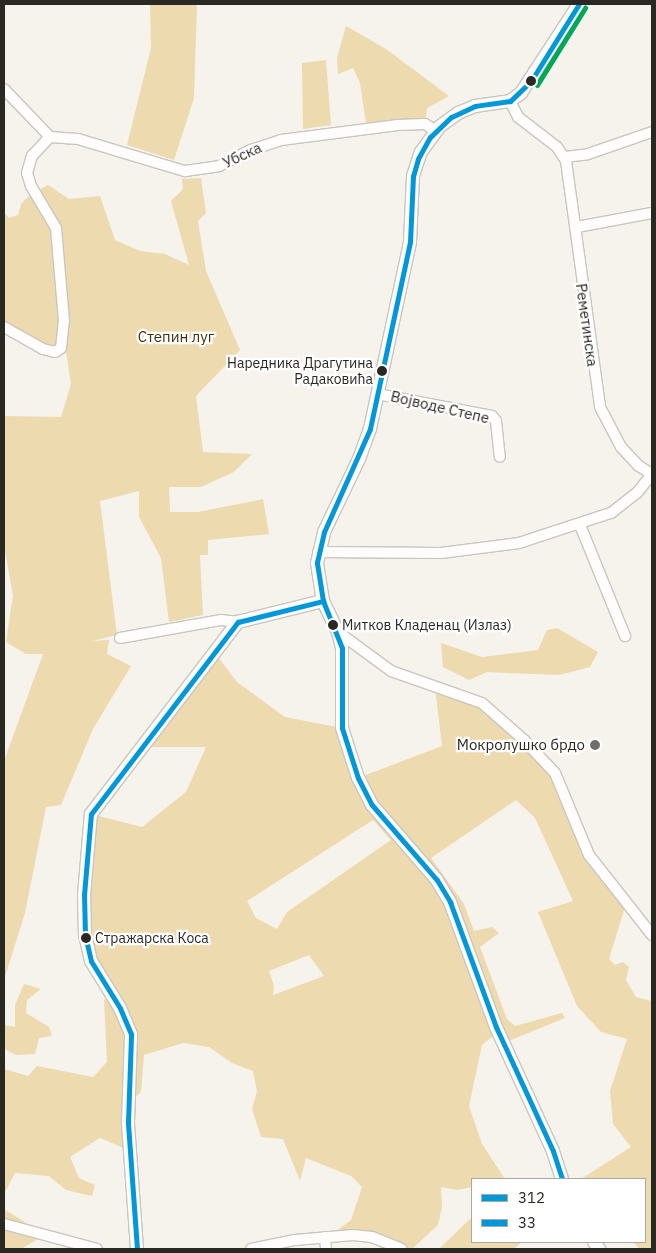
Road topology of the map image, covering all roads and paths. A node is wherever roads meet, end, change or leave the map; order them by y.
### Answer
1 (579, 4) edge
2 (4, 89) edge
3 (510, 101) junction
4 (436, 131) junction
5 (652, 132) edge
6 (50, 137) junction
7 (564, 157) junction
8 (652, 213) edge
9 (577, 227) junction
10 (4, 327) edge
11 (376, 394) junction
12 (500, 457) dead end
13 (652, 474) edge
14 (580, 525) junction
15 (318, 552) junction
16 (323, 601) junction
17 (238, 622) junction
18 (336, 629) junction
19 (625, 636) dead end
20 (120, 638) dead end
21 (652, 935) edge
22 (562, 1178) edge
23 (4, 1224) edge
24 (325, 1237) junction
25 (97, 1249) edge
26 (136, 1249) edge
27 (251, 1249) edge
28 (326, 1249) edge
29 (402, 1249) edge

1 - 3 street
2 - 6 street
3 - 4 street, Војводе Степе
3 - 7 street
4 - 6 street, Убска
4 - 11 street, Војводе Степе
5 - 7 street
6 - 10 street
7 - 9 street, Реметинска
8 - 9 street
9 - 13 street, Реметинска
11 - 12 street, Војводе Степе
11 - 15 street, Војводе Степе
13 - 14 street
14 - 15 street
14 - 19 street
15 - 16 street, Војводе Степе
16 - 17 street
16 - 18 street, Војводе Степе
17 - 20 street
17 - 26 street
18 - 21 street
18 - 22 street, Војводе Степе
23 - 25 street
24 - 27 street
24 - 28 street
24 - 29 street

